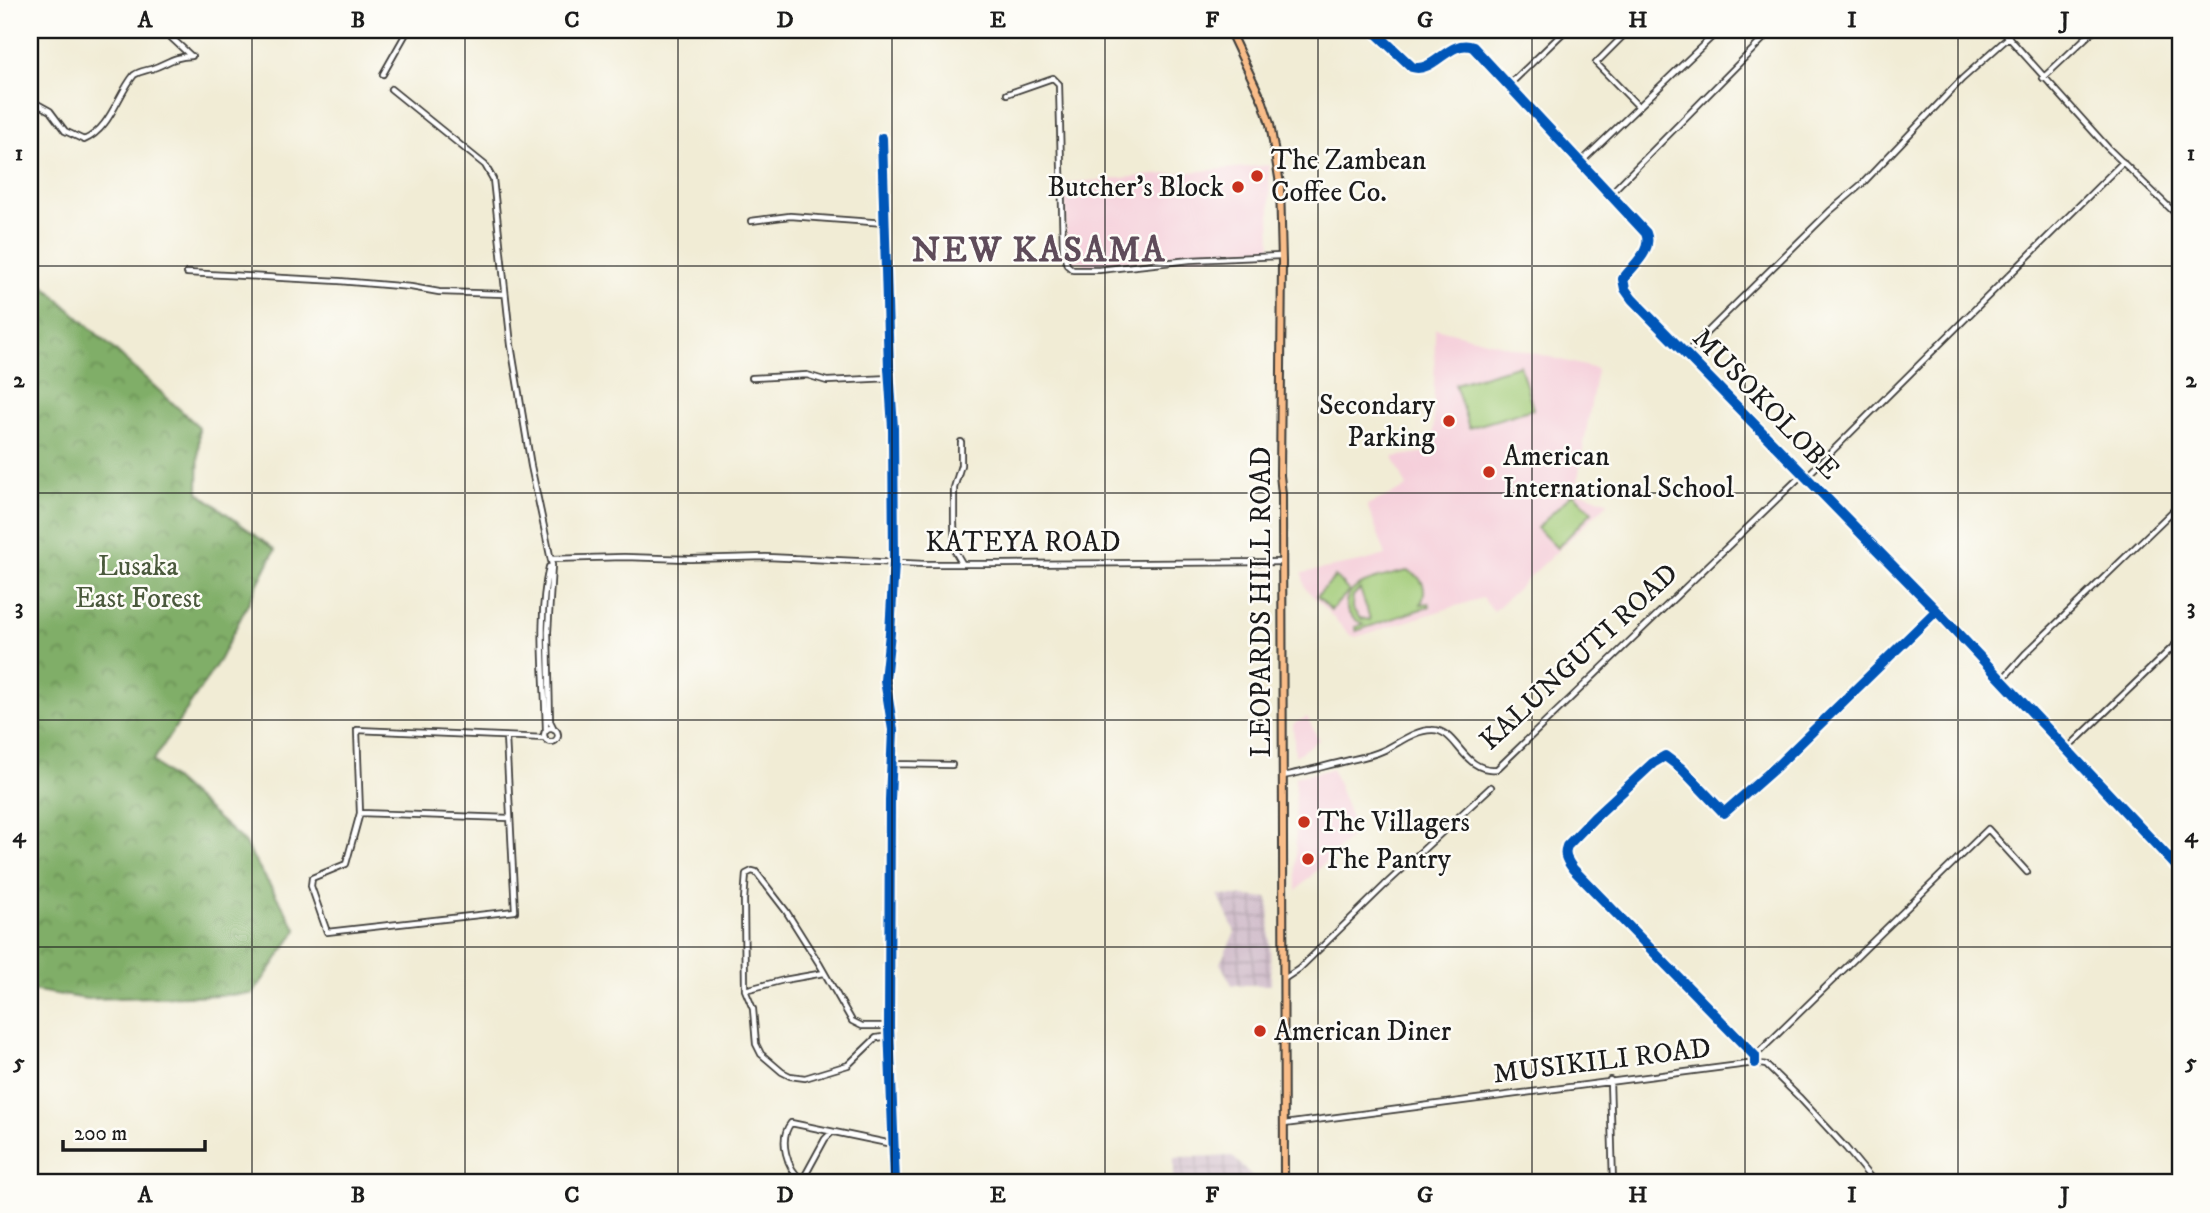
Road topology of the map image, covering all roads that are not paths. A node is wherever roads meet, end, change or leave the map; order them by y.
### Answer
1 (163, 30) edge
2 (408, 30) edge
3 (1229, 30) edge
4 (1373, 30) edge
5 (1566, 30) edge
6 (1629, 30) edge
7 (1719, 30) edge
8 (1773, 30) edge
9 (2002, 30) edge
10 (2094, 30) edge
11 (2009, 37) junction
12 (383, 74) dead end
13 (2043, 78) junction
14 (1508, 86) junction
15 (391, 89) dead end
16 (1007, 94) dead end
17 (30, 100) edge
18 (1639, 106) junction
19 (882, 138) dead end
20 (2123, 162) junction
21 (1580, 163) junction
22 (1610, 194) junction
23 (2180, 218) edge
24 (751, 221) dead end
25 (885, 223) junction
26 (1281, 256) junction
27 (187, 272) dead end
28 (505, 294) junction
29 (1685, 354) junction
30 (752, 378) dead end
31 (890, 378) junction
32 (961, 442) dead end
33 (1805, 476) junction
34 (2180, 504) edge
35 (552, 562) junction
36 (894, 562) junction
37 (1282, 562) junction
38 (963, 564) junction
39 (1936, 611) junction
40 (2180, 640) edge
41 (2002, 680) junction
42 (554, 729) junction
43 (546, 731) junction
44 (506, 737) junction
45 (545, 738) junction
46 (2067, 749) junction
47 (893, 764) junction
48 (952, 765) dead end
49 (1283, 776) junction
50 (1491, 787) dead end
51 (360, 813) junction
52 (510, 818) junction
53 (2180, 870) edge
54 (2027, 872) dead end
55 (824, 973) junction
56 (1283, 980) junction
57 (745, 990) junction
58 (890, 1027) junction
59 (890, 1036) junction
60 (1755, 1060) junction
61 (1610, 1080) junction
62 (1284, 1124) junction
63 (832, 1131) junction
64 (892, 1144) junction
65 (802, 1182) edge
66 (895, 1183) edge
67 (1284, 1183) edge
68 (1613, 1183) edge
69 (1875, 1183) edge

1 - 17 street
2 - 12 street
3 - 26 main road, LEOPARDS HILL ROAD
4 - 14 street, MUSOKOLOBE
5 - 14 street
6 - 18 street
7 - 18 street
8 - 22 street
9 - 11 street
10 - 13 street
11 - 13 street
11 - 29 street
13 - 20 street
14 - 21 street, MUSOKOLOBE
15 - 28 street
16 - 26 street
18 - 21 street
19 - 25 street
20 - 23 street
20 - 33 street
21 - 22 street, MUSOKOLOBE
22 - 29 street, MUSOKOLOBE
24 - 25 street
25 - 31 street
26 - 37 main road, LEOPARDS HILL ROAD
27 - 28 street
28 - 35 street
29 - 33 street, MUSOKOLOBE
30 - 31 street
31 - 36 street
32 - 38 street
33 - 39 street, MUSOKOLOBE
33 - 49 street, KALUNGUTI ROAD
34 - 41 street
35 - 36 street, KATEYA ROAD
35 - 42 street
35 - 43 street
36 - 38 street, KATEYA ROAD
36 - 47 street
37 - 38 street, KATEYA ROAD
37 - 49 main road, LEOPARDS HILL ROAD
39 - 41 street, MUSOKOLOBE
39 - 60 street
40 - 46 street
41 - 46 street, MUSOKOLOBE
42 - 43 street
42 - 45 street
43 - 45 street
44 - 45 street
44 - 51 street
44 - 52 street
46 - 53 street, MUSOKOLOBE
47 - 48 street
47 - 58 street
49 - 56 main road, LEOPARDS HILL ROAD
50 - 56 street
51 - 52 street
51 - 52 street
54 - 60 street
55 - 57 street
55 - 57 street
55 - 58 street
56 - 62 main road, LEOPARDS HILL ROAD
57 - 59 street
58 - 59 street
59 - 64 street
60 - 61 street, MUSIKILI ROAD
60 - 69 street
61 - 62 street, MUSIKILI ROAD
61 - 68 street
62 - 67 main road, LEOPARDS HILL ROAD
63 - 64 street
63 - 65 street
63 - 65 street
64 - 66 street

